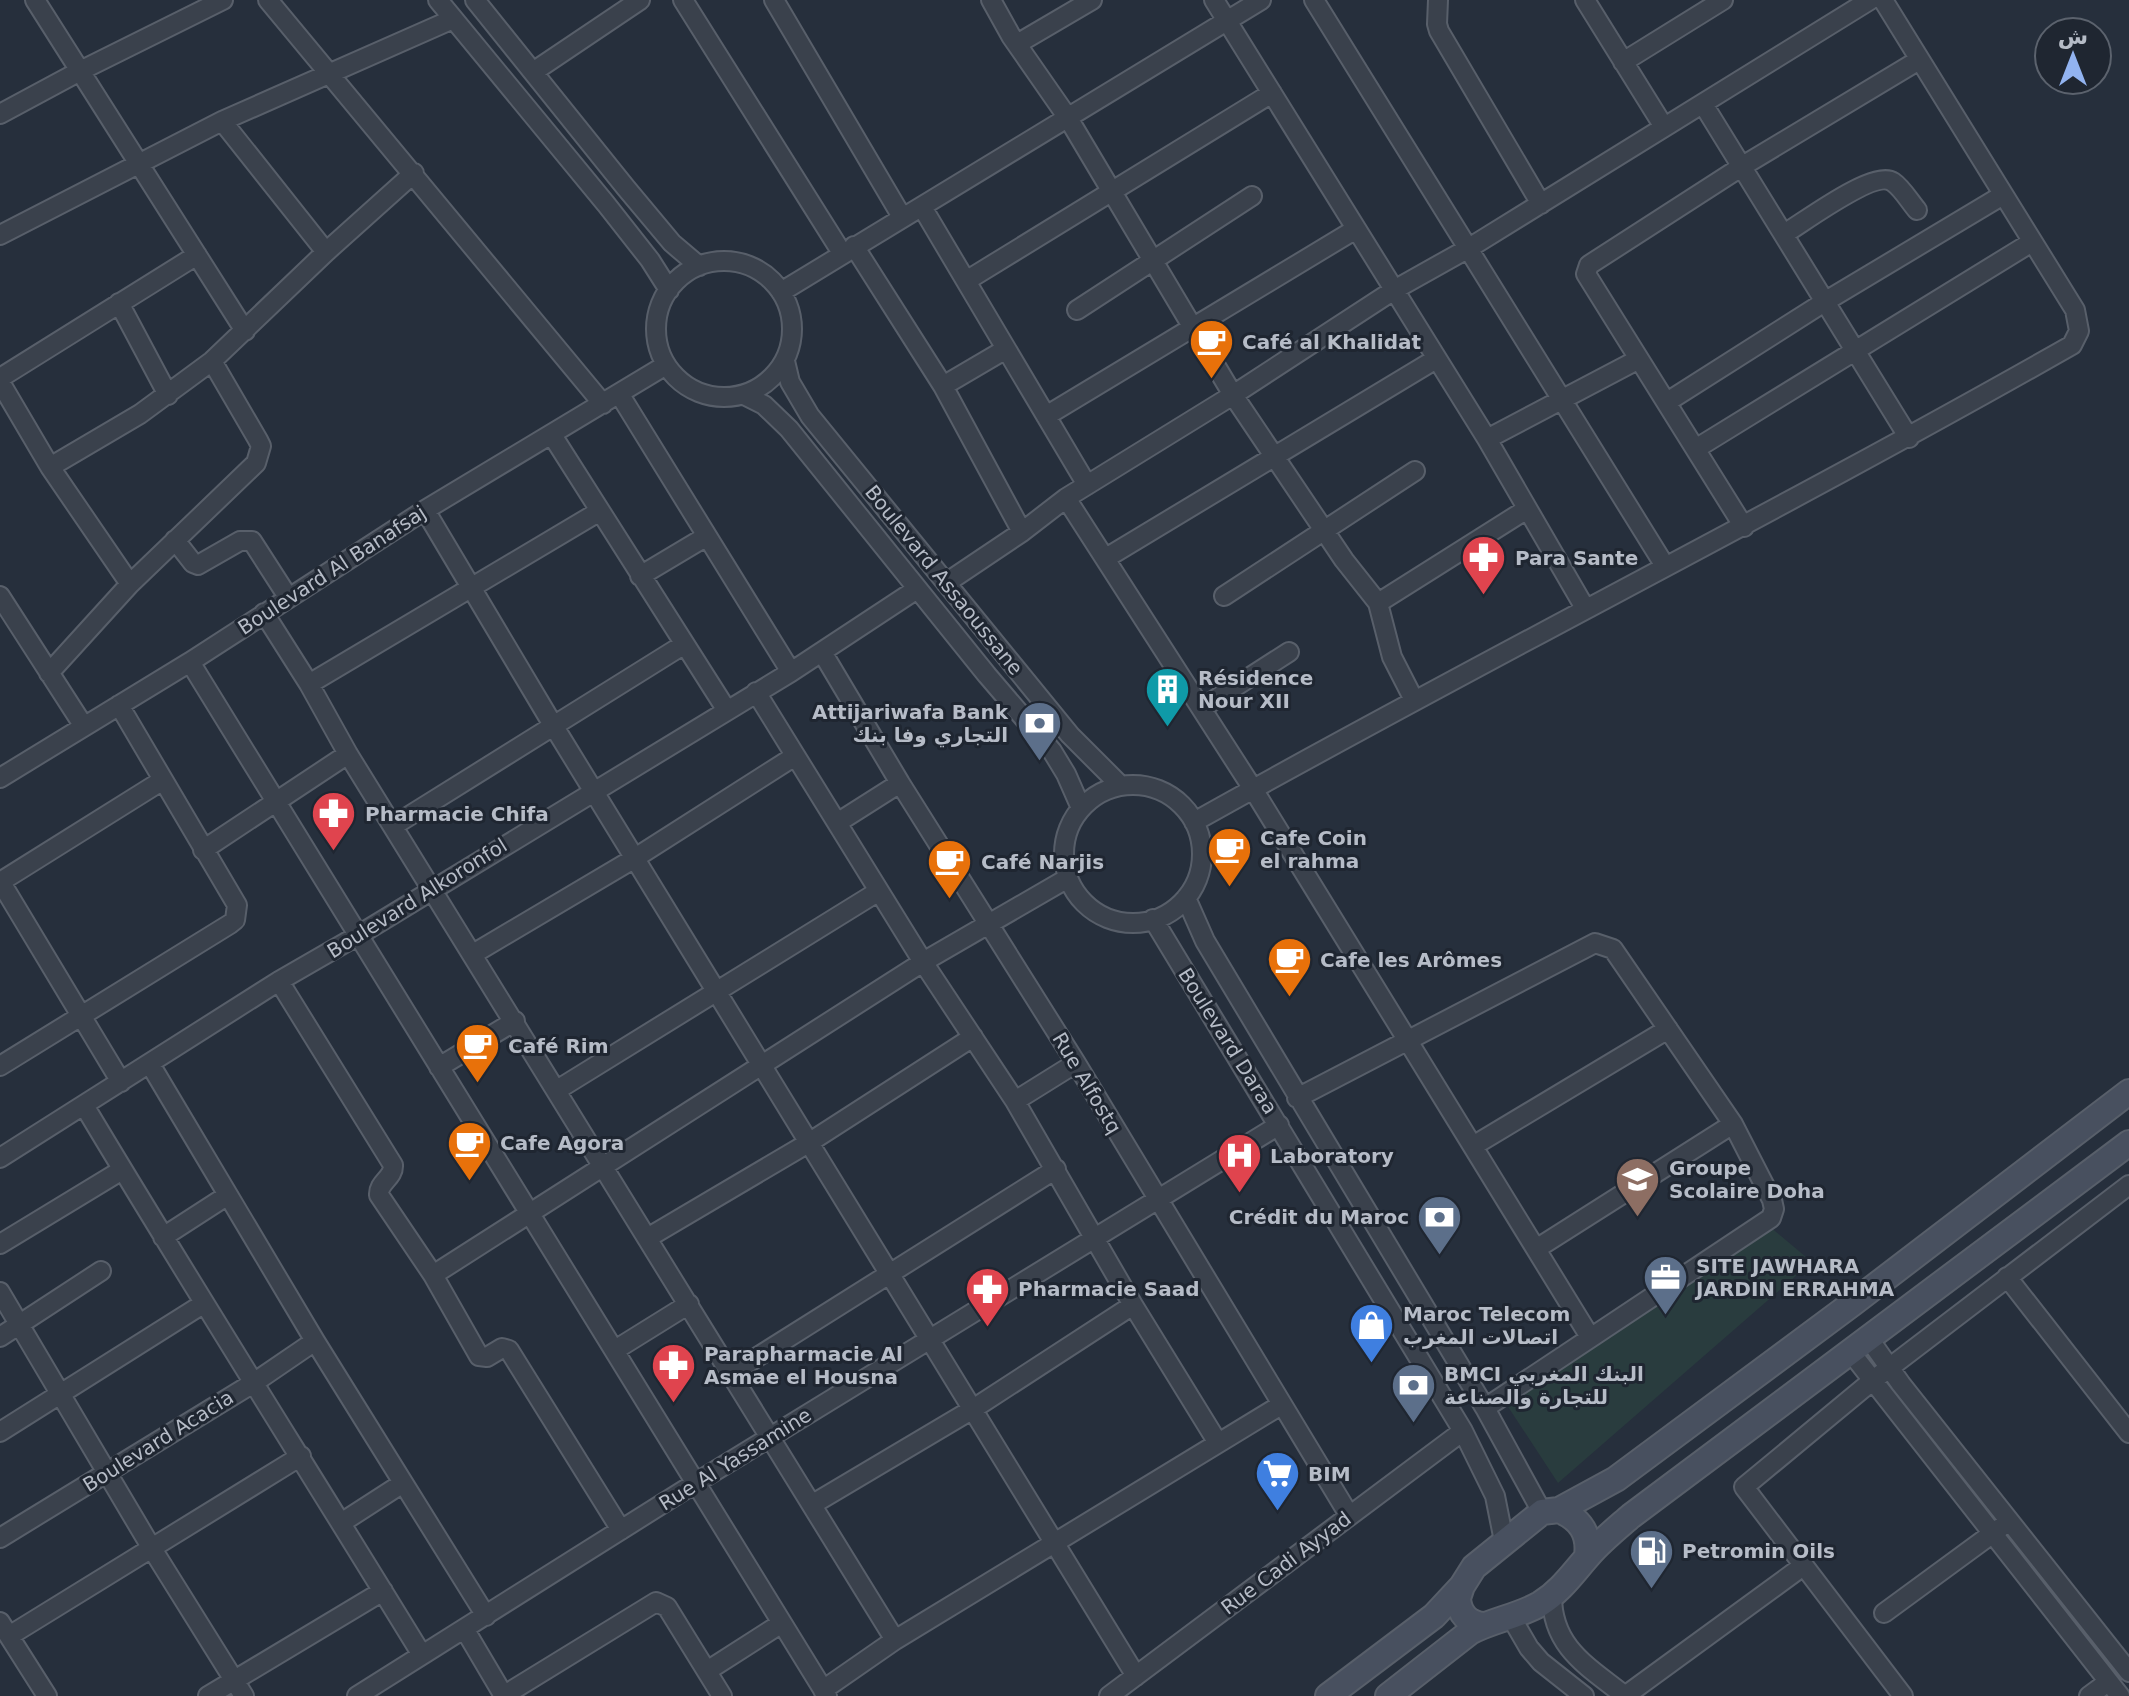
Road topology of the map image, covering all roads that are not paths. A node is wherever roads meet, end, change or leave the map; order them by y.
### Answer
1 (35, 0) edge
2 (223, 0) edge
3 (268, 0) edge
4 (438, 0) edge
5 (475, 0) edge
6 (640, 0) edge
7 (683, 0) edge
8 (991, 0) edge
9 (1092, 0) edge
10 (1214, 0) edge
11 (1261, 0) edge
12 (1314, 0) edge
13 (1438, 0) edge
14 (1585, 0) edge
15 (1723, 0) edge
16 (1870, 0) edge
17 (1883, 0) edge
18 (781, 2) edge
19 (453, 19) junction
20 (1227, 22) junction
21 (1017, 44) junction
22 (1919, 60) junction
23 (1623, 62) junction
24 (80, 71) junction
25 (533, 72) junction
26 (328, 73) junction
27 (1272, 93) junction
28 (1703, 104) junction
29 (0, 114) edge
30 (1068, 118) junction
31 (222, 121) junction
32 (1664, 127) junction
33 (138, 163) junction
34 (1741, 167) junction
35 (414, 173) junction
36 (1112, 192) junction
37 (2003, 195) junction
38 (1252, 196) dead end
39 (1541, 204) junction
40 (922, 207) junction
41 (1917, 210) dead end
42 (902, 217) junction
43 (1356, 229) junction
44 (1784, 234) junction
45 (0, 235) edge
46 (2032, 242) junction
47 (1469, 248) junction
48 (848, 250) junction
49 (326, 252) junction
50 (197, 255) junction
51 (1153, 260) junction
52 (699, 266) junction
53 (966, 281) junction
54 (669, 290) junction
55 (1394, 290) junction
56 (781, 292) junction
57 (1826, 301) junction
58 (119, 303) junction
59 (1077, 310) dead end
60 (1192, 327) junction
61 (245, 331) junction
62 (1006, 349) junction
63 (1857, 350) junction
64 (1436, 359) junction
65 (1639, 359) junction
66 (212, 361) junction
67 (785, 361) junction
68 (666, 365) junction
69 (0, 380) edge
70 (943, 386) junction
71 (168, 395) junction
72 (744, 395) junction
73 (1233, 395) junction
74 (612, 399) junction
75 (1564, 401) junction
76 (1667, 402) junction
77 (1046, 416) junction
78 (552, 435) junction
79 (1909, 438) junction
80 (1487, 439) junction
81 (1697, 448) junction
82 (1273, 457) junction
83 (50, 467) junction
84 (1415, 471) dead end
85 (1087, 485) junction
86 (1066, 498) junction
87 (1527, 509) junction
88 (425, 510) junction
89 (600, 511) junction
90 (1744, 527) junction
91 (1324, 528) junction
92 (1022, 532) junction
93 (707, 536) junction
94 (175, 540) junction
95 (1106, 558) junction
96 (1665, 566) junction
97 (640, 576) junction
98 (946, 583) junction
99 (130, 584) junction
100 (472, 587) junction
101 (917, 589) junction
102 (0, 596) edge
103 (1224, 596) dead end
104 (288, 597) junction
105 (1378, 603) junction
106 (1585, 608) junction
107 (264, 613) junction
108 (683, 645) junction
109 (822, 652) junction
110 (1289, 652) dead end
111 (190, 662) junction
112 (791, 672) junction
113 (49, 673) junction
114 (309, 684) junction
115 (756, 692) junction
116 (1414, 700) junction
117 (119, 705) junction
118 (1202, 708) junction
119 (726, 709) junction
120 (83, 725) junction
121 (553, 725) junction
122 (348, 754) junction
123 (795, 756) junction
124 (0, 778) edge
125 (163, 780) junction
126 (900, 783) junction
127 (1121, 786) junction
128 (1253, 789) junction
129 (593, 790) junction
130 (275, 802) junction
131 (1081, 808) junction
132 (1194, 822) junction
133 (837, 823) junction
134 (393, 826) junction
135 (203, 850) junction
136 (635, 858) junction
137 (1068, 878) junction
138 (0, 882) edge
139 (432, 889) junction
140 (879, 891) junction
141 (1186, 898) junction
142 (1153, 919) junction
143 (989, 926) junction
144 (357, 936) junction
145 (473, 954) junction
146 (923, 962) junction
147 (279, 981) junction
148 (718, 991) junction
149 (81, 1015) junction
150 (515, 1021) junction
151 (1668, 1029) junction
152 (973, 1037) junction
153 (1408, 1040) junction
154 (1076, 1063) junction
155 (150, 1064) junction
156 (763, 1065) junction
157 (0, 1066) edge
158 (439, 1067) junction
159 (121, 1082) junction
160 (557, 1090) junction
161 (2129, 1092) edge
162 (1297, 1098) junction
163 (1015, 1101) junction
164 (85, 1107) junction
165 (1733, 1124) junction
166 (1279, 1125) junction
167 (810, 1142) junction
168 (1473, 1146) junction
169 (2128, 1147) edge
170 (0, 1158) edge
171 (605, 1167) junction
172 (1056, 1169) junction
173 (122, 1170) junction
174 (2129, 1185) edge
175 (228, 1195) junction
176 (1157, 1199) junction
177 (531, 1214) junction
178 (163, 1237) junction
179 (649, 1237) junction
180 (1095, 1237) junction
181 (0, 1244) edge
182 (1536, 1249) junction
183 (101, 1271) dead end
184 (890, 1273) junction
185 (433, 1275) junction
186 (2007, 1277) junction
187 (0, 1292) edge
188 (203, 1304) junction
189 (689, 1304) junction
190 (1133, 1305) junction
191 (20, 1325) junction
192 (0, 1337) edge
193 (1590, 1337) junction
194 (931, 1340) junction
195 (315, 1341) junction
196 (1858, 1343) junction
197 (615, 1350) junction
198 (1890, 1367) junction
199 (732, 1373) junction
200 (1872, 1381) junction
201 (255, 1382) junction
202 (62, 1395) junction
203 (1281, 1405) junction
204 (1485, 1408) junction
205 (973, 1409) junction
206 (1463, 1431) junction
207 (0, 1432) edge
208 (2129, 1433) edge
209 (770, 1437) junction
210 (1218, 1443) junction
211 (301, 1456) junction
212 (108, 1472) junction
213 (697, 1482) junction
214 (403, 1483) junction
215 (813, 1504) junction
216 (1551, 1511) junction
217 (1349, 1515) junction
218 (2009, 1522) junction
219 (341, 1523) junction
220 (621, 1530) junction
221 (1991, 1535) junction
222 (0, 1538) edge
223 (1504, 1541) junction
224 (1056, 1543) junction
225 (151, 1547) junction
226 (1587, 1556) junction
227 (1803, 1566) junction
228 (1462, 1586) junction
229 (383, 1591) junction
230 (1552, 1596) junction
231 (1884, 1613) dead end
232 (486, 1616) junction
233 (1511, 1617) junction
234 (782, 1623) junction
235 (1483, 1625) junction
236 (4, 1629) edge
237 (465, 1630) junction
238 (895, 1640) junction
239 (422, 1655) junction
240 (707, 1671) junction
241 (2129, 1672) edge
242 (1136, 1676) junction
243 (239, 1688) edge
244 (2114, 1689) edge
245 (825, 1693) edge
246 (47, 1696) edge
247 (208, 1696) edge
248 (357, 1696) edge
249 (503, 1696) edge
250 (722, 1696) edge
251 (1109, 1696) edge
252 (1328, 1696) edge
253 (1388, 1696) edge
254 (1584, 1696) edge
255 (1625, 1696) edge
256 (1903, 1696) edge
257 (2089, 1696) edge

1 - 24 street
2 - 24 street
3 - 26 street
4 - 19 street
5 - 25 street
6 - 25 street
7 - 48 street
8 - 21 street
9 - 21 street
10 - 20 street
11 - 20 street
12 - 47 street
13 - 39 street
14 - 23 street
15 - 23 street
16 - 28 street
17 - 22 street
18 - 42 street
19 - 26 street
19 - 54 street
20 - 27 street
20 - 30 street
21 - 30 street
22 - 34 street
22 - 37 street
23 - 32 street
24 - 29 street
24 - 33 street
25 - 52 street
26 - 31 street
26 - 35 street
27 - 36 street
27 - 43 street
28 - 32 street
28 - 34 street
30 - 36 street
30 - 40 street
31 - 33 street
31 - 49 street
32 - 39 street
33 - 45 street
33 - 50 street
34 - 44 street
34 - 65 street
35 - 49 street
35 - 74 street
36 - 51 street
36 - 53 street
37 - 46 street
37 - 57 street
38 - 51 street
39 - 47 street
40 - 42 street
40 - 53 street
41 - 44 street
42 - 48 street
43 - 55 street
43 - 60 street
44 - 57 street
46 - 63 street
46 - 79 street
47 - 55 street
47 - 75 street
48 - 56 street
48 - 70 street
49 - 61 street
50 - 58 street
50 - 61 street
51 - 59 street
51 - 60 street
52 - 54 street
52 - 56 street
53 - 62 street
54 - 68 street
55 - 64 street
55 - 73 street
56 - 67 street
57 - 63 street
57 - 76 street
58 - 69 street
58 - 71 street
60 - 73 street
60 - 77 street
61 - 66 street
62 - 70 street
62 - 77 street
63 - 79 street
63 - 81 street
64 - 80 street
64 - 82 street
65 - 75 street
65 - 76 street
66 - 71 street
66 - 94 street
67 - 72 street
67 - 98 street, Boulevard Assaoussane
68 - 72 street
68 - 74 street, Boulevard Al Banafsaj
69 - 83 street
70 - 92 street
71 - 83 street
72 - 101 street, Boulevard Assaoussane
73 - 82 street
73 - 85 street
74 - 78 street, Boulevard Al Banafsaj
74 - 93 street
75 - 80 street
75 - 96 street
76 - 81 street
77 - 85 street
78 - 88 street, Boulevard Al Banafsaj
78 - 89 street
79 - 90 street
80 - 87 street
81 - 90 street
82 - 91 street
82 - 95 street
83 - 99 street
84 - 91 street
85 - 86 street
86 - 92 street
86 - 95 street
87 - 105 street
87 - 106 street
88 - 100 street
88 - 104 street, Boulevard Al Banafsaj
89 - 97 street
89 - 100 street
90 - 96 street
91 - 103 street
91 - 105 street
92 - 98 street
93 - 97 street
93 - 112 street
94 - 99 street
94 - 104 street
95 - 118 street
96 - 106 street
97 - 108 street
98 - 127 street, Boulevard Assaoussane
99 - 113 street
100 - 114 street
100 - 121 street
101 - 109 street, Boulevard Alkoronfol
101 - 131 street, Boulevard Assaoussane
102 - 113 street
104 - 107 street, Boulevard Al Banafsaj
105 - 116 street
106 - 116 street
107 - 111 street, Boulevard Al Banafsaj
107 - 114 street
108 - 119 street
108 - 121 street
109 - 112 street, Boulevard Alkoronfol
109 - 126 street, Rue Alfostq
110 - 118 street
111 - 117 street, Boulevard Al Banafsaj
111 - 130 street
112 - 115 street, Boulevard Alkoronfol
113 - 120 street
114 - 122 street
115 - 119 street, Boulevard Alkoronfol
115 - 123 street
116 - 128 street
117 - 120 street, Boulevard Al Banafsaj
117 - 125 street
118 - 128 street
119 - 129 street, Boulevard Alkoronfol
120 - 124 street, Boulevard Al Banafsaj
121 - 129 street
121 - 134 street
122 - 130 street
122 - 134 street
123 - 133 street
123 - 136 street
125 - 135 street
125 - 138 street
126 - 133 street
126 - 143 street, Rue Alfostq
127 - 131 street
127 - 132 street
128 - 132 street
128 - 153 street
129 - 136 street
129 - 139 street, Boulevard Alkoronfol
130 - 135 street
130 - 144 street
131 - 137 street
132 - 141 street
133 - 140 street
134 - 139 street
135 - 149 street
136 - 145 street
136 - 148 street
137 - 142 street
137 - 143 street
138 - 149 street
139 - 144 street, Boulevard Alkoronfol
139 - 145 street
140 - 146 street
140 - 148 street
141 - 142 street
141 - 162 street, Boulevard Daraa
142 - 166 street, Boulevard Daraa
143 - 146 street
143 - 154 street, Rue Alfostq
144 - 147 street, Boulevard Alkoronfol
144 - 158 street
145 - 150 street
146 - 152 street
146 - 156 street
147 - 155 street, Boulevard Alkoronfol
147 - 185 street
148 - 156 street
148 - 160 street
149 - 157 street
149 - 159 street
150 - 158 street
150 - 160 street
151 - 153 street
151 - 165 street
151 - 168 street
152 - 163 street
152 - 167 street
153 - 162 street
153 - 168 street
154 - 163 street
154 - 176 street, Rue Alfostq
155 - 159 street, Boulevard Alkoronfol
155 - 175 street
156 - 167 street
156 - 171 street
158 - 177 street
159 - 164 street, Boulevard Alkoronfol
160 - 171 street
161 - 216 main road
162 - 204 street, Boulevard Daraa
163 - 172 street
164 - 170 street, Boulevard Alkoronfol
164 - 173 street
165 - 182 street
165 - 193 street
166 - 176 street, Rue Al Yassamine
166 - 206 street, Boulevard Daraa
167 - 179 street
167 - 184 street
168 - 182 street
169 - 196 main road
171 - 177 street
171 - 179 street
172 - 180 street
172 - 184 street
173 - 178 street
173 - 181 street
174 - 186 street
175 - 178 street
175 - 195 street
176 - 180 street, Rue Al Yassamine
176 - 203 street, Rue Alfostq
177 - 185 street
177 - 197 street
178 - 188 street
179 - 189 street
180 - 190 street
180 - 194 street, Rue Al Yassamine
182 - 193 street
183 - 191 street
184 - 194 street
184 - 199 street
185 - 220 street
186 - 198 street
186 - 208 street
187 - 191 street
188 - 201 street
188 - 202 street
189 - 197 street
189 - 199 street
190 - 205 street
190 - 210 street
191 - 192 street
191 - 202 street
193 - 204 street
194 - 205 street
194 - 209 street, Rue Al Yassamine
195 - 201 street, Boulevard Acacia
195 - 214 street
196 - 198 street
196 - 200 street
196 - 226 main road
197 - 213 street
198 - 200 street
198 - 218 street
199 - 209 street
200 - 221 street
200 - 227 street
201 - 211 street
201 - 212 street, Boulevard Acacia
202 - 207 street
202 - 212 street
203 - 210 street
203 - 217 street, Rue Alfostq
204 - 216 street, Boulevard Daraa
205 - 215 street
205 - 224 street
206 - 217 street, Rue Cadi Ayyad
206 - 223 street, Boulevard Daraa
209 - 213 street, Rue Al Yassamine
209 - 215 street
210 - 224 street
211 - 219 street
211 - 225 street
212 - 222 street, Boulevard Acacia
212 - 225 street
213 - 220 street, Rue Al Yassamine
213 - 234 street
214 - 219 street
214 - 232 street
215 - 238 street
216 - 223 main road
216 - 226 main road
217 - 242 street, Rue Cadi Ayyad
218 - 221 street
218 - 241 street
219 - 229 street
220 - 232 street, Rue Al Yassamine
221 - 231 street
221 - 244 street
223 - 228 main road
224 - 238 street
224 - 242 street
225 - 236 street
225 - 243 street
226 - 230 main road
227 - 255 street
227 - 256 street
228 - 235 main road
228 - 252 main road
229 - 239 street
229 - 243 street
230 - 233 main road
230 - 255 street
232 - 237 street, Rue Al Yassamine
233 - 235 main road
233 - 254 street
234 - 240 street
234 - 245 street
235 - 253 main road
236 - 246 street
237 - 239 street, Rue Al Yassamine
237 - 249 street
238 - 245 street
239 - 248 street, Rue Al Yassamine
240 - 249 street
240 - 250 street
242 - 251 street, Rue Cadi Ayyad
243 - 247 street
244 - 257 street

